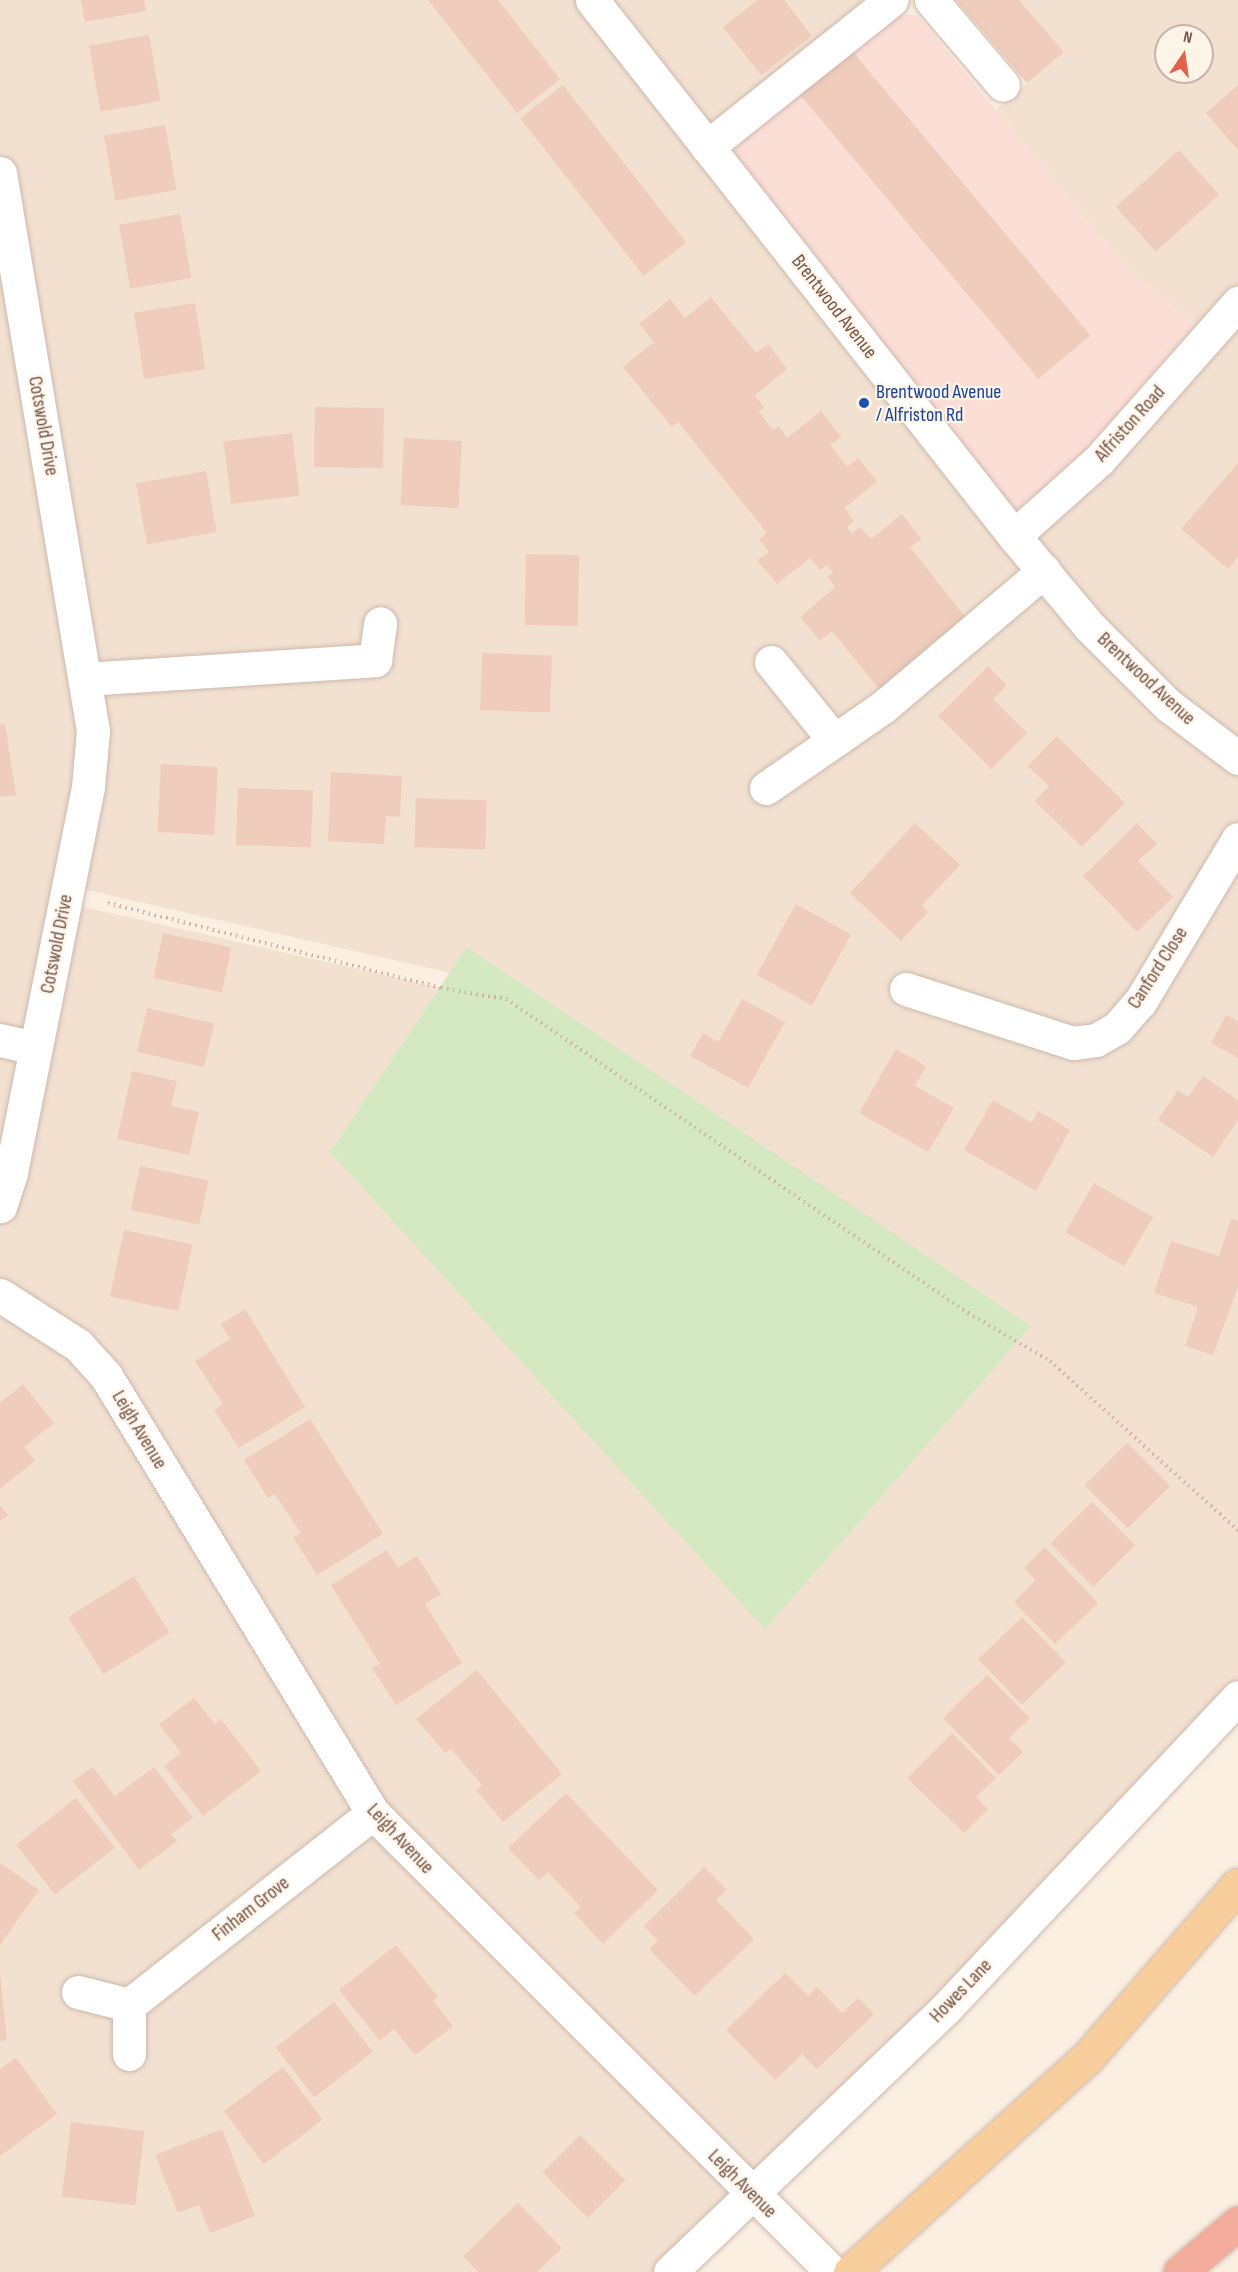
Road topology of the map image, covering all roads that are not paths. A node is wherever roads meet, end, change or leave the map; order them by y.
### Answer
1 (592, 0) edge
2 (891, 0) edge
3 (931, 0) edge
4 (1003, 85) dead end
5 (707, 147) junction
6 (0, 173) edge
7 (1238, 303) edge
8 (1014, 536) junction
9 (1044, 571) junction
10 (380, 623) dead end
11 (771, 662) dead end
12 (86, 679) junction
13 (834, 740) junction
14 (1238, 758) edge
15 (766, 788) dead end
16 (1238, 839) edge
17 (906, 989) dead end
18 (0, 1040) edge
19 (35, 1048) junction
20 (0, 1206) edge
21 (0, 1295) edge
22 (1238, 1696) edge
23 (373, 1814) junction
24 (1238, 1885) edge
25 (78, 1992) dead end
26 (129, 2005) junction
27 (129, 2054) dead end
28 (750, 2192) junction
29 (1238, 2223) edge
30 (670, 2272) edge
31 (832, 2272) edge
32 (850, 2272) edge
33 (1180, 2272) edge

1 - 5 street, Brentwood Avenue
2 - 5 street
3 - 4 street
5 - 8 street, Brentwood Avenue
6 - 12 street, Cotswold Drive
7 - 8 street, Alfriston Road
8 - 9 street, Brentwood Avenue
9 - 13 street
9 - 14 street, Brentwood Avenue
10 - 12 street
11 - 13 street
12 - 19 street, Cotswold Drive
13 - 15 street
16 - 17 street, Canford Close
18 - 19 street
19 - 20 street, Cotswold Drive
21 - 23 street, Leigh Avenue
22 - 28 street, Howes Lane
23 - 26 street, Finham Grove
23 - 28 street, Leigh Avenue
24 - 32 main road
25 - 26 street
26 - 27 street
28 - 30 street, Howes Lane
28 - 31 street, Leigh Avenue
29 - 33 highway

